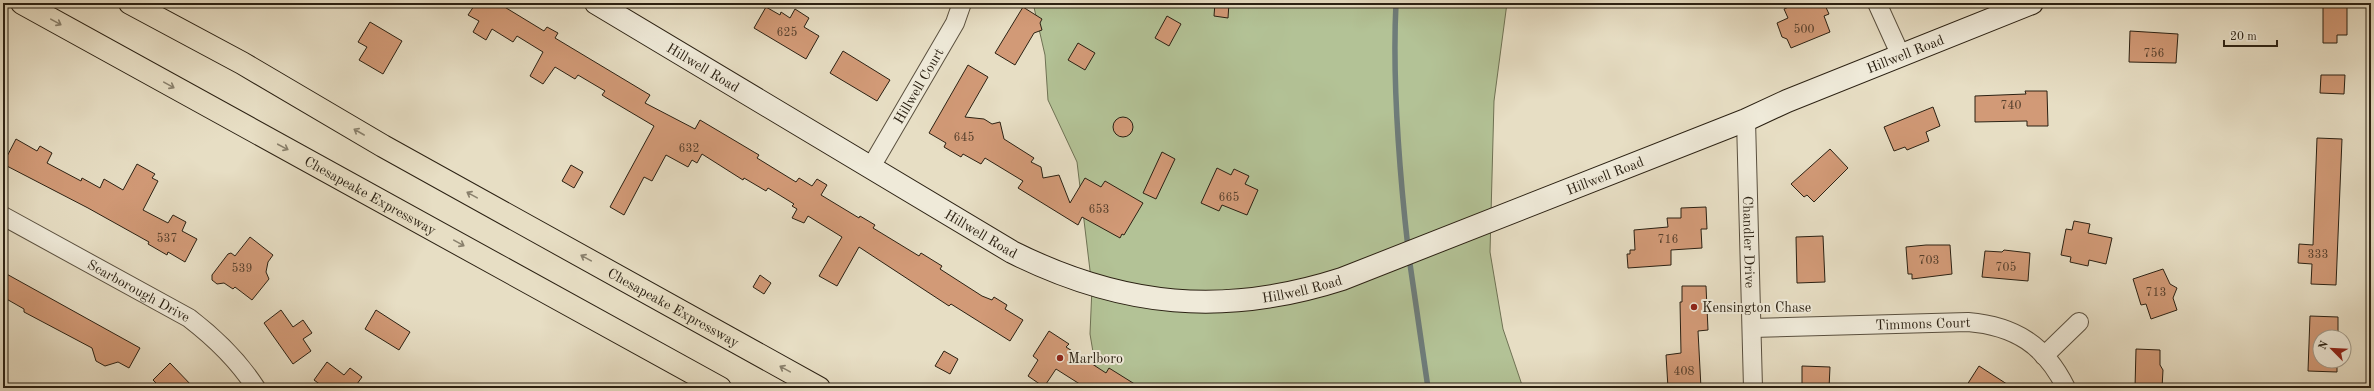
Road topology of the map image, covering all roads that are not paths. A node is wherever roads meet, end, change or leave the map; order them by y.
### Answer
1 (22, 3) edge
2 (130, 3) edge
3 (596, 3) edge
4 (962, 3) edge
5 (1878, 3) edge
6 (2032, 3) edge
7 (1901, 56) junction
8 (1746, 120) junction
9 (871, 167) junction
10 (3, 216) edge
11 (2079, 322) dead end
12 (1752, 328) junction
13 (2044, 356) junction
14 (256, 388) edge
15 (720, 388) edge
16 (819, 388) edge
17 (1753, 388) edge
18 (2066, 388) edge

1 -> 15 highway, Chesapeake Expressway
16 -> 2 highway, Chesapeake Expressway
3 - 9 street, Hillwell Road
4 - 9 street, Hillwell Court
5 - 7 street
6 - 7 street, Hillwell Road
7 - 8 street, Hillwell Road
8 - 9 street, Hillwell Road
8 - 12 street, Chandler Drive
10 - 14 street, Scarborough Drive
11 - 13 street
12 - 13 street, Timmons Court
12 - 17 street, Chandler Drive
13 - 18 street, Timmons Court

